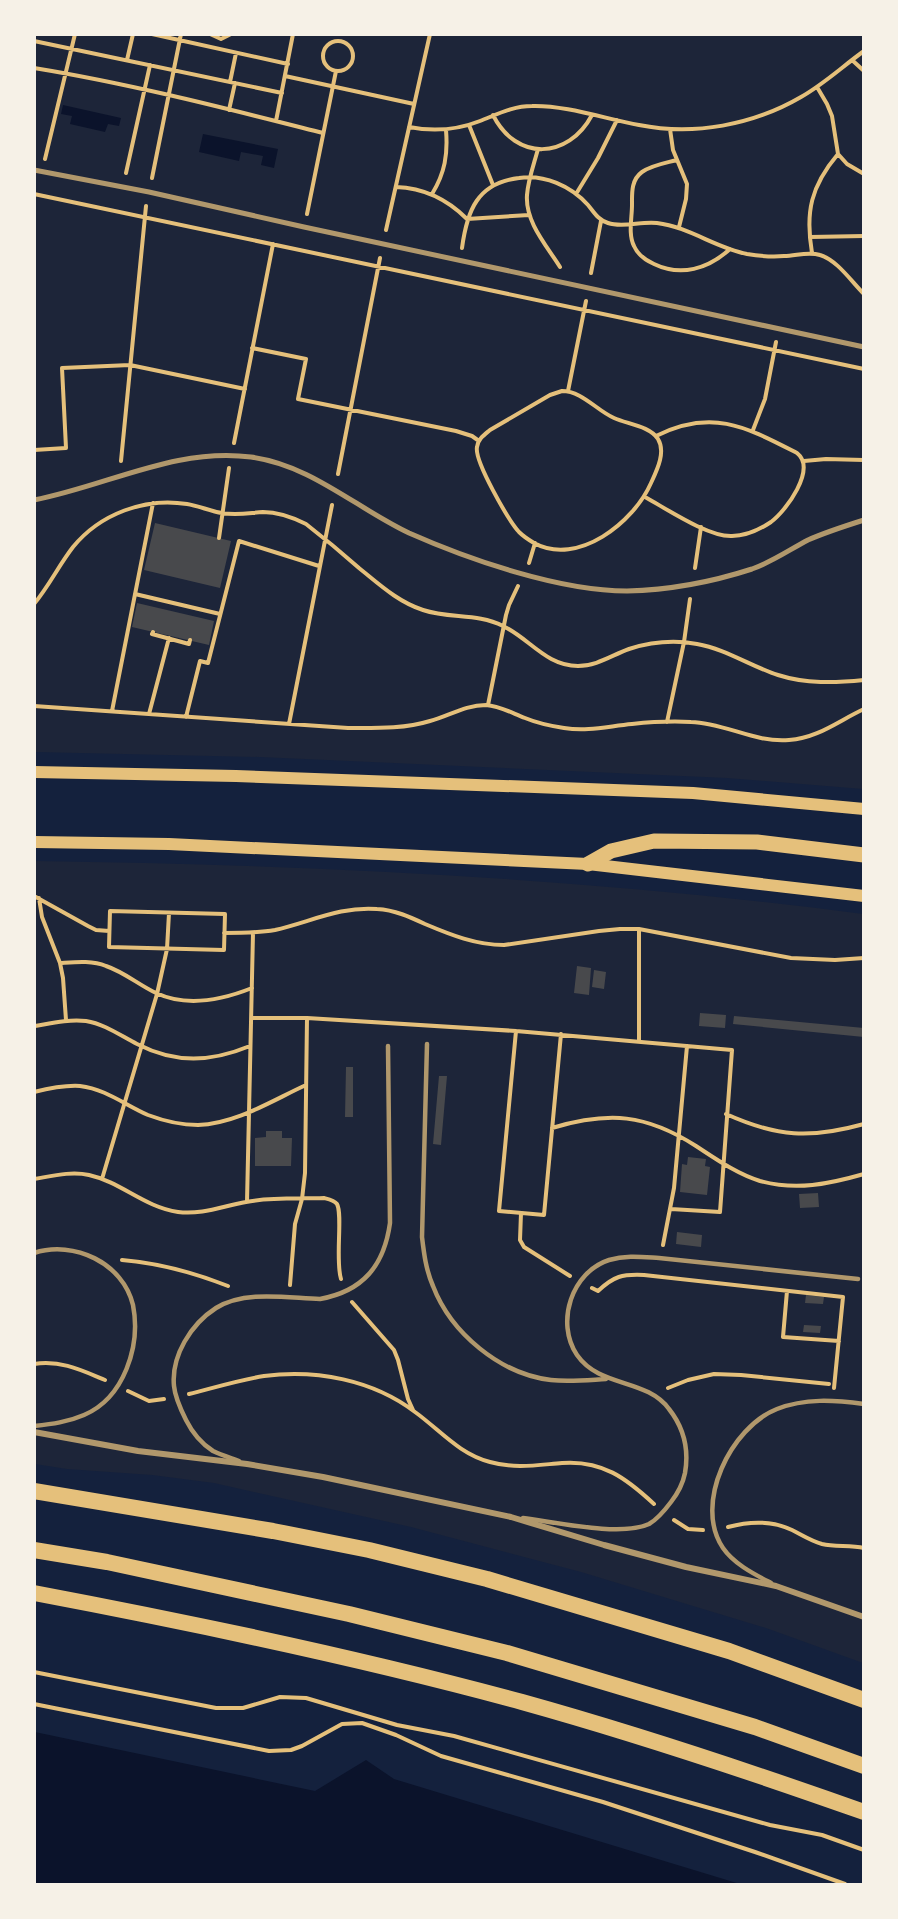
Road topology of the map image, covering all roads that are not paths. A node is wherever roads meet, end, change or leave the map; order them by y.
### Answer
1 (34, 170) edge
2 (864, 347) edge
3 (34, 500) edge
4 (864, 520) edge
5 (34, 772) edge
6 (864, 809) edge
7 (34, 842) edge
8 (864, 855) edge
9 (588, 864) junction
10 (864, 896) edge
11 (427, 1044) dead end
12 (388, 1046) dead end
13 (34, 1252) edge
14 (858, 1279) dead end
15 (608, 1379) junction
16 (864, 1404) edge
17 (34, 1426) edge
18 (34, 1432) edge
19 (247, 1464) junction
20 (34, 1491) edge
21 (511, 1516) junction
22 (34, 1550) edge
23 (776, 1586) junction
24 (34, 1593) edge
25 (864, 1617) edge
26 (864, 1700) edge
27 (864, 1766) edge
28 (864, 1812) edge

1 - 2 street
3 - 4 street
5 - 6 main road
7 - 9 main road
8 - 9 main road
9 - 10 main road
11 - 15 lane
12 - 19 lane
13 - 17 lane
14 - 15 lane
15 - 21 lane
16 - 23 lane
18 - 19 street
19 - 21 street
20 - 26 highway
21 - 23 street
22 - 27 highway
23 - 25 street
24 - 28 highway

